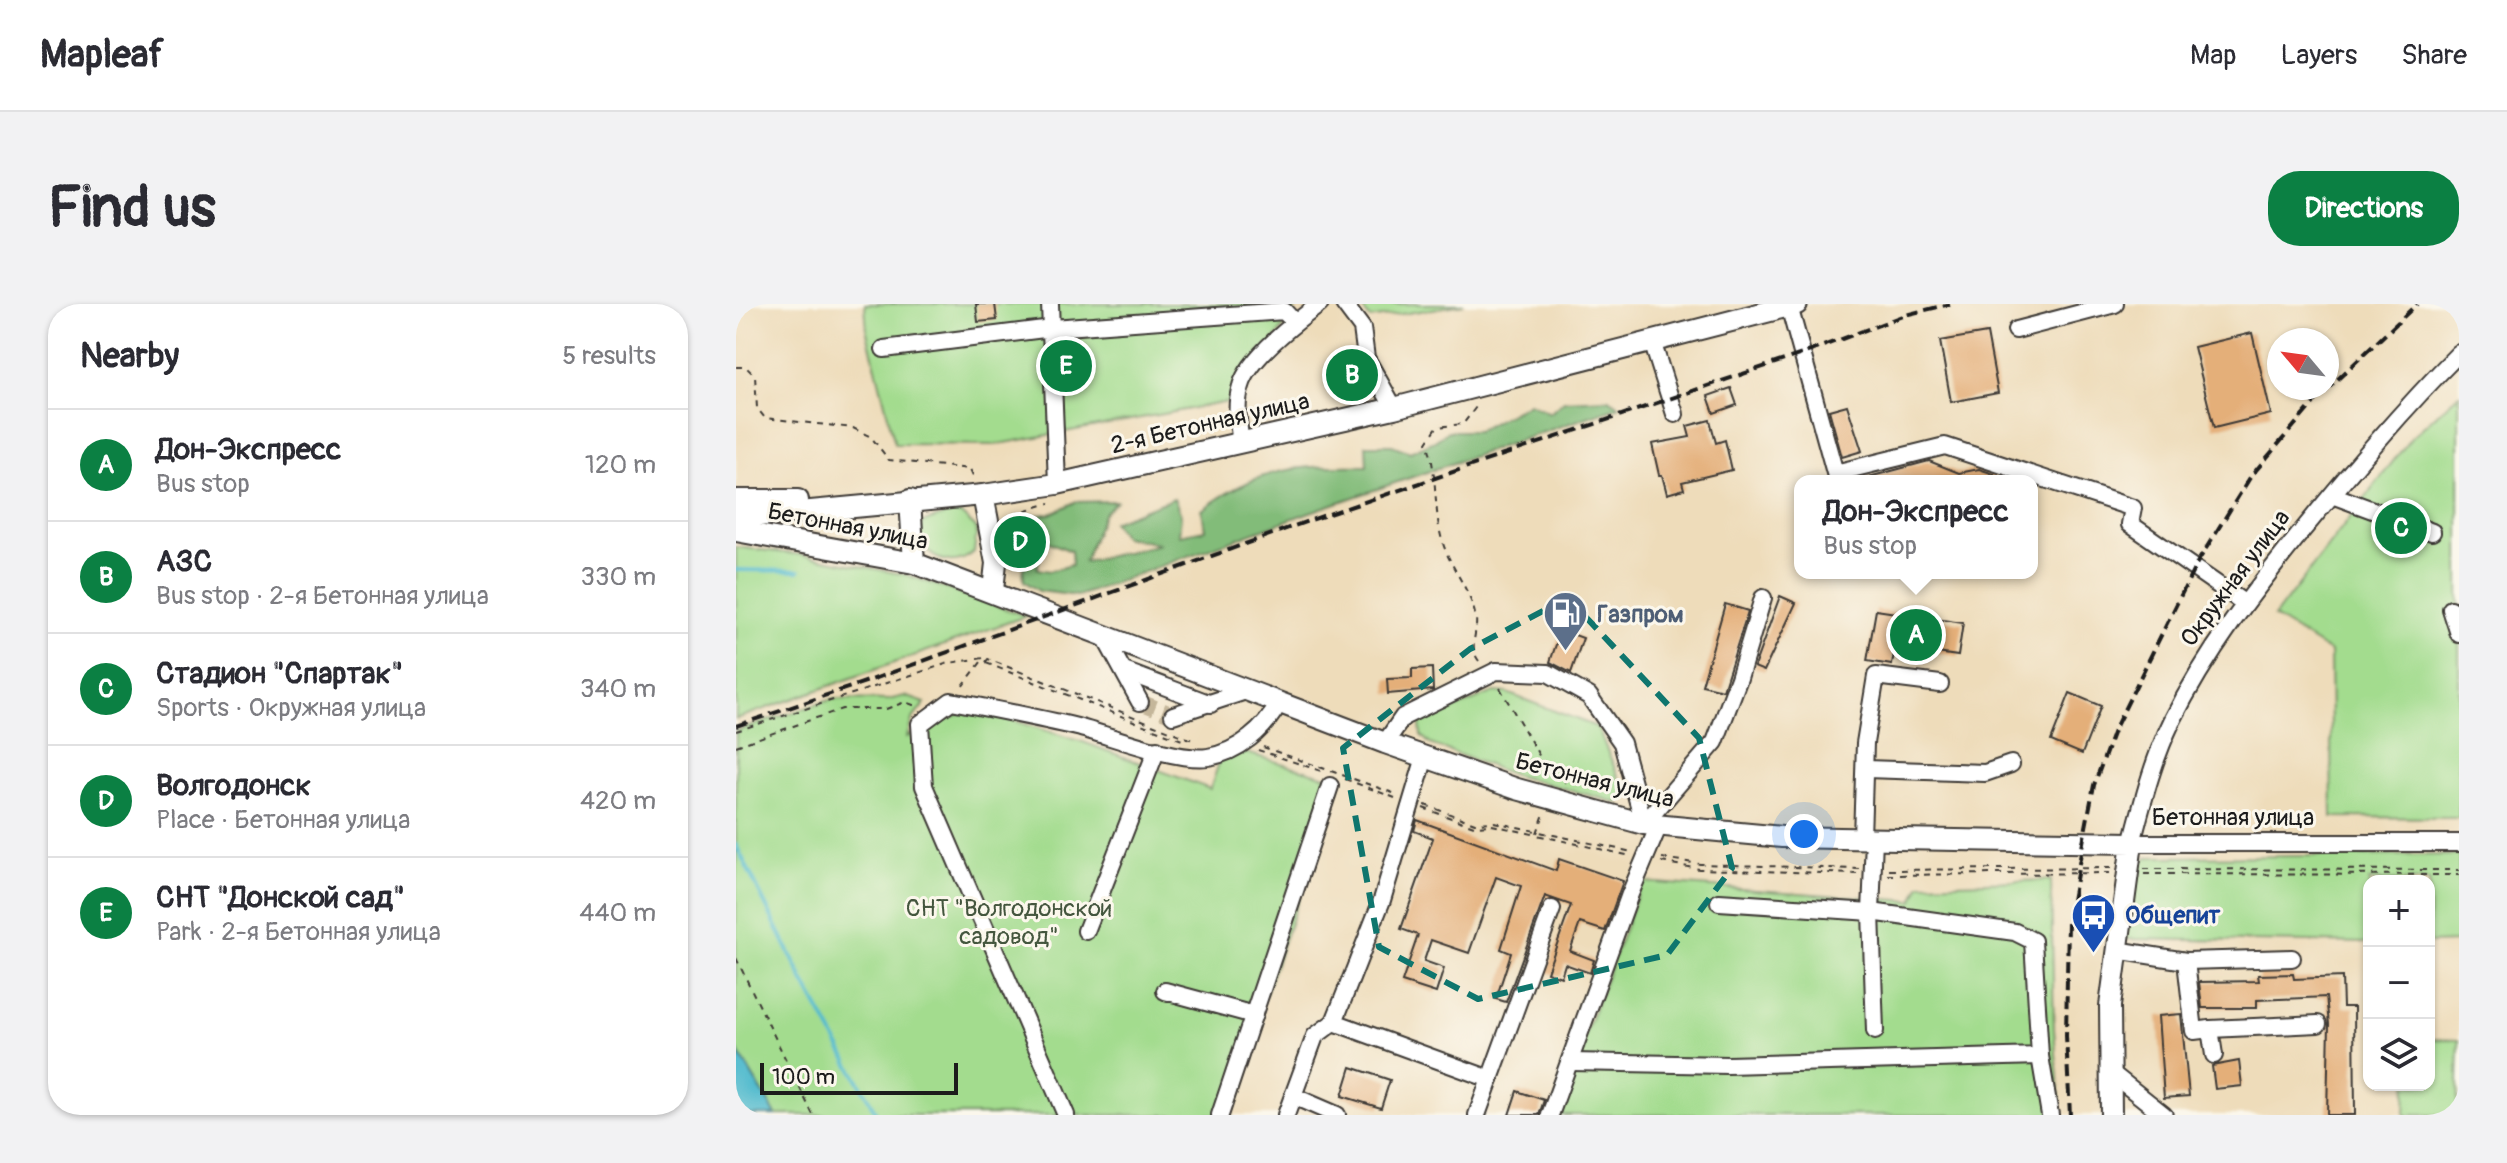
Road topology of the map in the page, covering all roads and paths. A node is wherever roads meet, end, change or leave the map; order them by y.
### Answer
1 (1050, 304) edge
2 (1320, 304) edge
3 (1344, 304) edge
4 (2115, 304) edge
5 (1793, 305) edge
6 (1295, 323) junction
7 (1052, 328) junction
8 (2016, 330) dead end
9 (1652, 341) junction
10 (884, 349) dead end
11 (2459, 353) edge
12 (736, 367) edge
13 (1479, 405) dead end
14 (1394, 408) junction
15 (1675, 414) dead end
16 (1241, 443) junction
17 (2033, 475) edge
18 (2038, 477) edge
19 (1055, 493) junction
20 (983, 495) junction
21 (2332, 495) junction
22 (736, 500) edge
23 (910, 500) junction
24 (736, 518) edge
25 (736, 531) edge
26 (2432, 532) dead end
27 (1002, 537) dead end
28 (914, 563) junction
29 (993, 590) junction
30 (1763, 598) dead end
31 (2244, 603) junction
32 (2451, 609) dead end
33 (2459, 634) edge
34 (1105, 638) junction
35 (986, 660) junction
36 (1483, 666) dead end
37 (1124, 671) junction
38 (1940, 684) dead end
39 (1500, 689) dead end
40 (1246, 691) junction
41 (951, 701) junction
42 (1140, 702) tunnel mouth
43 (1279, 703) junction
44 (1211, 704) junction
45 (934, 712) junction
46 (1173, 715) tunnel mouth
47 (736, 731) edge
48 (1194, 741) dead end
49 (1385, 743) junction
50 (736, 746) edge
51 (1157, 749) junction
52 (1425, 757) junction
53 (2011, 764) dead end
54 (1866, 769) junction
55 (1330, 786) dead end
56 (1559, 802) junction
57 (1651, 825) junction
58 (1537, 833) dead end
59 (1868, 838) junction
60 (2132, 843) junction
61 (2459, 843) edge
62 (2142, 869) dead end
63 (2459, 870) edge
64 (2137, 874) dead end
65 (2459, 875) edge
66 (1719, 902) dead end
67 (1552, 909) dead end
68 (1871, 912) junction
69 (1086, 931) dead end
70 (2116, 950) junction
71 (736, 958) edge
72 (2292, 958) dead end
73 (2186, 961) junction
74 (1165, 991) dead end
75 (1254, 1015) junction
76 (1334, 1022) junction
77 (2318, 1024) dead end
78 (2210, 1029) junction
79 (1875, 1031) dead end
80 (2214, 1055) dead end
81 (2040, 1056) junction
82 (1571, 1062) junction
83 (2110, 1072) junction
84 (1490, 1079) junction
85 (1293, 1096) junction
86 (813, 1115) edge
87 (1066, 1115) edge
88 (1220, 1115) edge
89 (1286, 1115) edge
90 (1337, 1115) edge
91 (1477, 1115) edge
92 (1550, 1115) edge
93 (2050, 1115) edge
94 (2111, 1115) edge
95 (2164, 1115) edge

1 - 7 street
2 - 6 street
3 - 14 street
4 - 8 street
5 - 9 main road, 2-я Бетонная улица
5 - 17 street
6 - 7 street
6 - 16 street
7 - 10 street
7 - 19 street
9 - 14 main road, 2-я Бетонная улица
9 - 15 street
11 - 21 street, Окружная улица
12 - 20 path
13 - 36 path
14 - 16 main road, 2-я Бетонная улица
16 - 19 main road, 2-я Бетонная улица
18 - 31 street
19 - 20 main road, 2-я Бетонная улица
19 - 27 path
20 - 23 main road, 2-я Бетонная улица
20 - 29 main road
21 - 26 street
21 - 31 street, Окружная улица
22 - 23 main road, 2-я Бетонная улица
23 - 24 main road, 2-я Бетонная улица
23 - 28 main road
25 - 28 main road, Бетонная улица
28 - 29 main road, Бетонная улица
29 - 34 main road, Бетонная улица
30 - 57 street
31 - 60 street, Окружная улица
32 - 33 street
34 - 37 street
34 - 40 main road, Бетонная улица
35 - 41 path
35 - 47 path
35 - 48 path
37 - 42 street
37 - 44 street
38 - 54 street
39 - 56 path
40 - 43 main road, Бетонная улица
40 - 44 street
41 - 45 street
41 - 51 street
43 - 49 main road, Бетонная улица
43 - 51 street
44 - 46 street
45 - 50 path
45 - 87 street
49 - 52 main road, Бетонная улица
49 - 57 street
51 - 69 street
52 - 56 main road, Бетонная улица
52 - 76 street
53 - 54 street
54 - 59 street
55 - 75 street
56 - 57 main road, Бетонная улица
56 - 58 path
57 - 59 main road, Бетонная улица
57 - 82 street
59 - 60 main road, Бетонная улица
59 - 68 street
60 - 61 street, Бетонная улица
60 - 70 main road, Окружная улица
62 - 63 path
64 - 65 path
66 - 68 street
67 - 84 street
68 - 79 street
68 - 81 street
70 - 73 street
70 - 83 main road, Окружная улица
71 - 86 path
72 - 73 street
73 - 78 street
74 - 75 street
75 - 88 street
76 - 84 street
76 - 85 street
77 - 78 street
78 - 80 street
81 - 82 street
81 - 93 street
82 - 92 street
83 - 94 main road, Окружная улица
83 - 95 street
84 - 91 street
85 - 89 street
85 - 90 street

